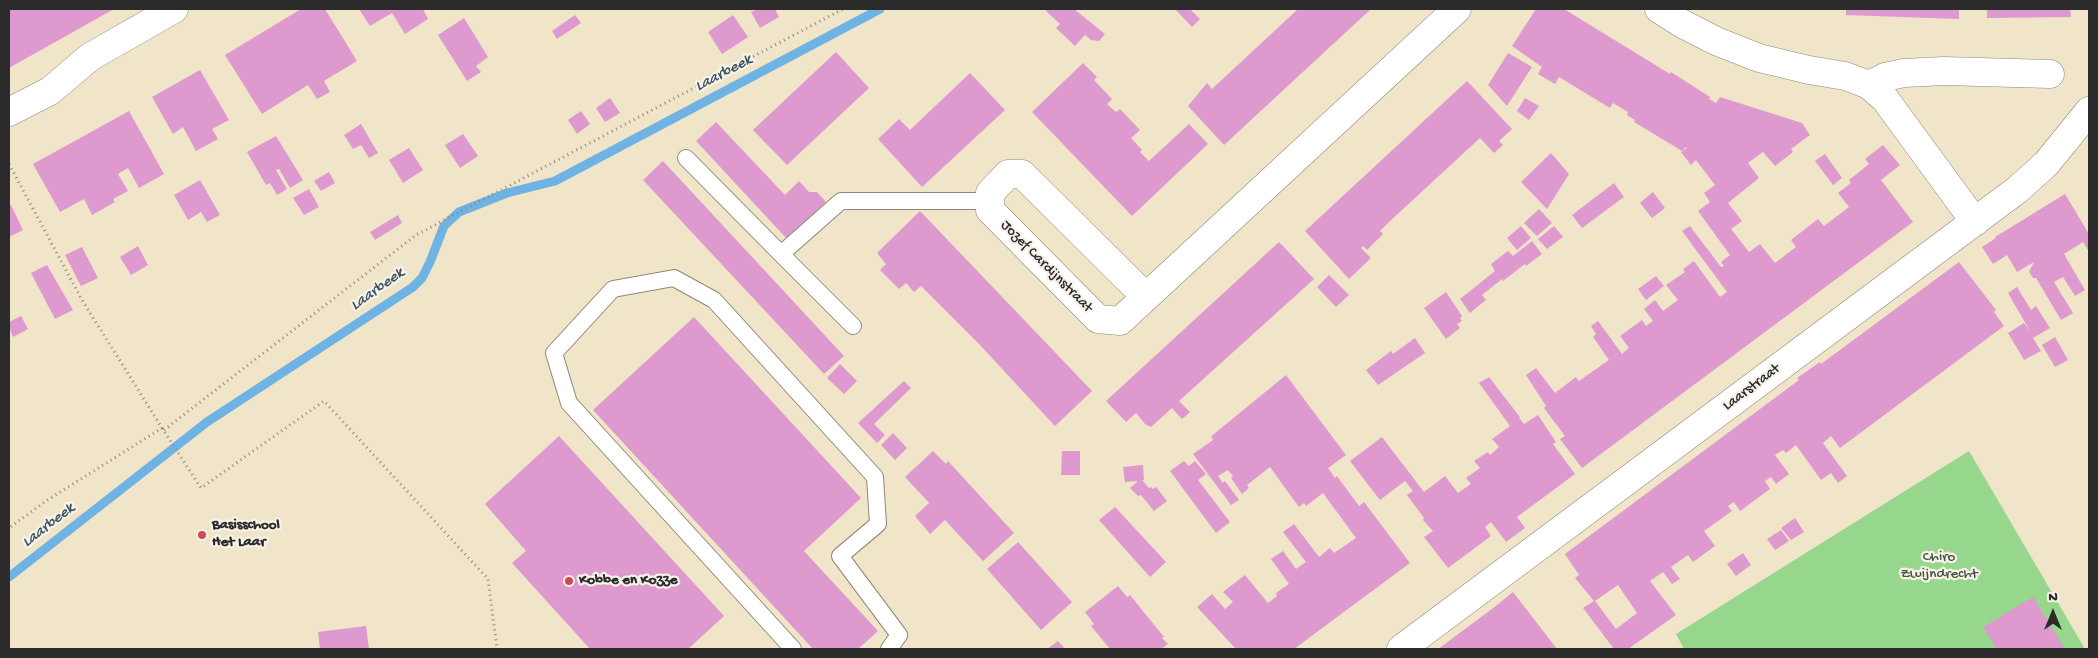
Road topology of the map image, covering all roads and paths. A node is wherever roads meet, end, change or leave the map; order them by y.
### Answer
1 (174, 9) edge
2 (843, 9) edge
3 (1457, 9) edge
4 (1660, 9) edge
5 (2050, 74) dead end
6 (1868, 84) junction
7 (2089, 111) edge
8 (9, 112) edge
9 (686, 158) dead end
10 (9, 164) edge
11 (990, 201) junction
12 (1975, 222) junction
13 (781, 254) junction
14 (1146, 297) junction
15 (853, 326) dead end
16 (163, 429) junction
17 (9, 528) edge
18 (498, 649) edge
19 (793, 649) edge
20 (889, 649) edge
21 (1401, 649) edge

1 - 8 street
2 - 16 path
3 - 14 street, Jozef Cardijnstraat
4 - 6 street
5 - 6 street
6 - 12 street
7 - 12 street, Laarstraat
9 - 13 lane
10 - 16 path
11 - 13 lane
11 - 14 street, Jozef Cardijnstraat
11 - 14 street
12 - 21 street, Laarstraat
13 - 15 lane
16 - 17 path
16 - 18 path
19 - 20 lane

